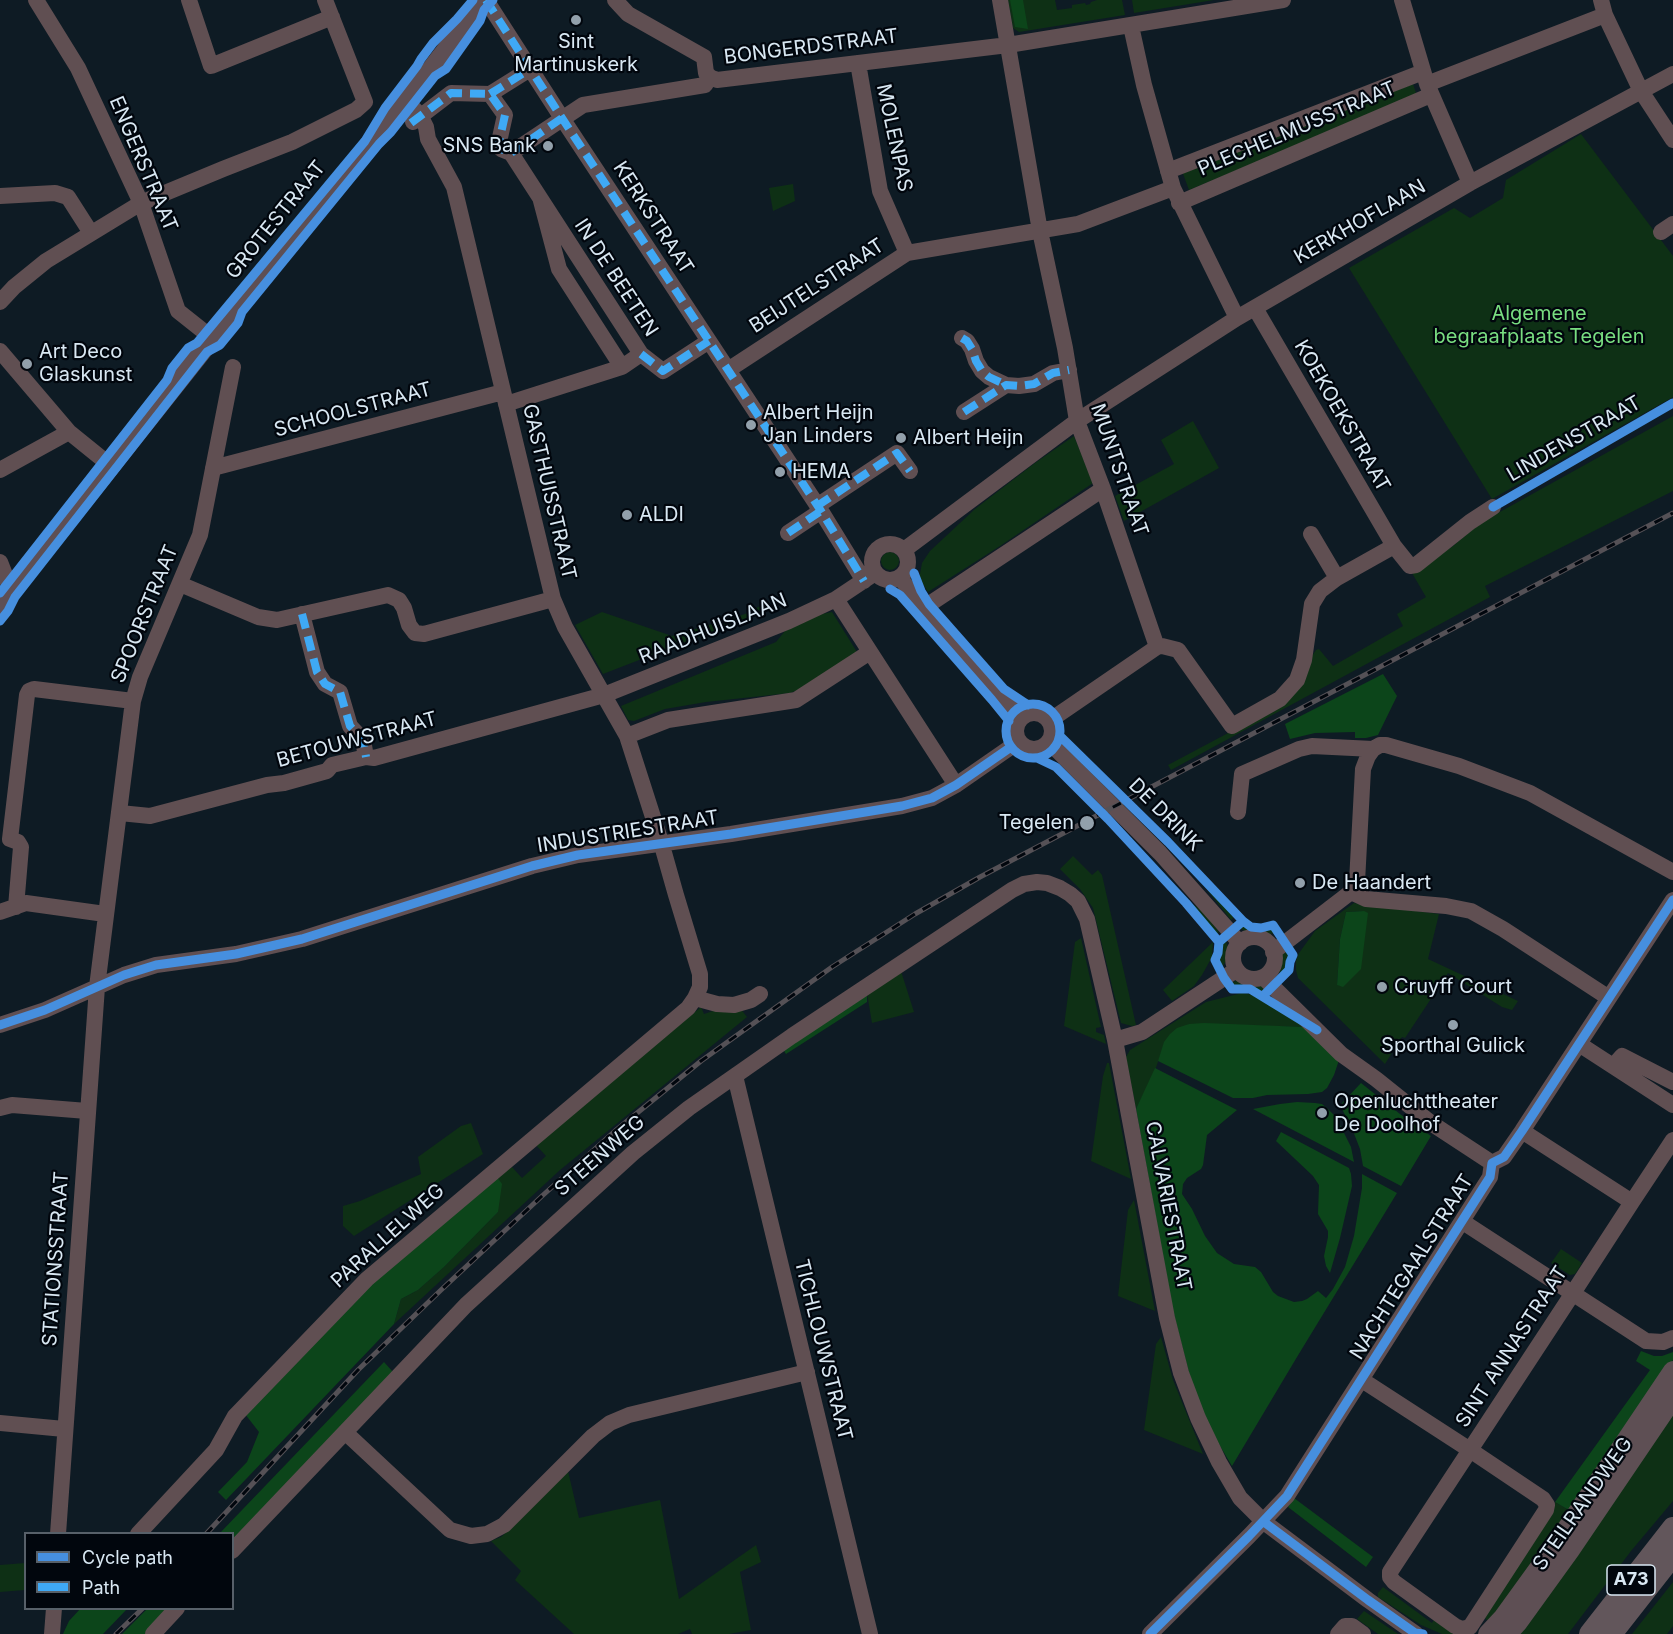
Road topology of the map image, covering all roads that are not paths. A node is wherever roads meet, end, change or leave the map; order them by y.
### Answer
1 (36, 0) edge
2 (189, 0) edge
3 (325, 0) edge
4 (485, 0) edge
5 (615, 0) edge
6 (1000, 0) edge
7 (1283, 0) edge
8 (1402, 0) edge
9 (1603, 8) edge
10 (332, 17) junction
11 (1131, 26) junction
12 (1008, 45) junction
13 (858, 63) junction
14 (530, 69) junction
15 (1673, 74) edge
16 (710, 77) junction
17 (1427, 84) junction
18 (424, 89) dead end
19 (1641, 91) junction
20 (490, 94) junction
21 (444, 98) junction
22 (405, 109) junction
23 (562, 118) junction
24 (1673, 140) edge
25 (511, 153) junction
26 (1168, 171) junction
27 (1470, 183) junction
28 (1176, 195) junction
29 (0, 196) edge
30 (541, 201) junction
31 (141, 203) junction
32 (1040, 231) junction
33 (90, 233) junction
34 (907, 253) junction
35 (0, 302) edge
36 (1255, 308) junction
37 (1236, 318) junction
38 (962, 338) dead end
39 (212, 339) junction
40 (709, 341) junction
41 (0, 351) edge
42 (641, 354) junction
43 (233, 367) dead end
44 (622, 367) junction
45 (728, 370) junction
46 (1069, 370) junction
47 (1006, 385) junction
48 (505, 398) junction
49 (964, 411) dead end
50 (1077, 421) junction
51 (69, 432) junction
52 (111, 466) junction
53 (213, 468) junction
54 (0, 470) edge
55 (910, 471) dead end
56 (1103, 489) junction
57 (1493, 507) dead end
58 (819, 509) junction
59 (788, 533) dead end
60 (1311, 534) dead end
61 (1394, 546) junction
62 (904, 550) junction
63 (0, 562) edge
64 (869, 577) junction
65 (900, 577) junction
66 (1337, 579) junction
67 (180, 584) junction
68 (6, 598) edge
69 (553, 599) junction
70 (836, 599) junction
71 (922, 609) junction
72 (302, 614) junction
73 (1157, 647) junction
74 (870, 652) junction
75 (604, 695) junction
76 (133, 701) junction
77 (1022, 717) junction
78 (1049, 721) junction
79 (627, 736) junction
80 (1018, 742) junction
81 (1049, 742) junction
82 (1373, 749) junction
83 (366, 757) junction
84 (956, 785) junction
85 (1238, 812) dead end
86 (120, 813) junction
87 (5, 838) edge
88 (661, 842) junction
89 (1673, 872) edge
90 (1060, 888) joint
91 (1351, 892) junction
92 (1673, 900) edge
93 (8, 909) edge
94 (105, 914) junction
95 (1240, 943) junction
96 (1270, 947) junction
97 (1236, 970) junction
98 (1267, 973) junction
99 (97, 987) junction
100 (760, 994) dead end
101 (695, 998) junction
102 (1609, 998) junction
103 (0, 1025) edge
104 (1115, 1040) junction
105 (1579, 1044) junction
106 (1614, 1065) junction
107 (735, 1076) junction
108 (1673, 1082) edge
109 (1673, 1105) edge
110 (0, 1108) edge
111 (87, 1111) junction
112 (1522, 1131) junction
113 (1673, 1140) edge
114 (1491, 1163) junction
115 (1632, 1202) junction
116 (1463, 1222) junction
117 (1573, 1293) junction
118 (1673, 1338) edge
119 (1673, 1371) edge
120 (807, 1372) junction
121 (1362, 1380) junction
122 (1673, 1398) edge
123 (0, 1423) edge
124 (64, 1429) junction
125 (346, 1433) junction
126 (1470, 1450) junction
127 (1264, 1522) junction
128 (1673, 1528) edge
129 (58, 1532) edge
130 (139, 1532) edge
131 (234, 1549) edge
132 (1673, 1555) edge
133 (65, 1610) edge
134 (175, 1610) edge
135 (53, 1622) edge
136 (153, 1634) edge
137 (870, 1634) edge
138 (1150, 1634) edge
139 (1416, 1634) edge
140 (1488, 1634) edge
141 (1507, 1634) edge
142 (1590, 1634) edge
143 (1611, 1634) edge

1 - 31 street, ENGERSTRAAT
2 - 10 street
3 - 10 street
4 - 14 street, KERKSTRAAT
4 - 22 main road, GROTESTRAAT
5 - 16 street, BONGERDSTRAAT
6 - 12 street, MUNTSTRAAT
7 - 11 street, BONGERDSTRAAT
8 - 17 street
9 - 17 street, PLECHELMUSSTRAAT
9 - 19 street
10 - 31 street
11 - 12 street, BONGERDSTRAAT
11 - 26 street
12 - 13 street, BONGERDSTRAAT
12 - 32 street, MUNTSTRAAT
13 - 16 street, BONGERDSTRAAT
13 - 34 street, MOLENPAS
14 - 20 street
14 - 23 street, KERKSTRAAT
15 - 19 street, KERKHOFLAAN
16 - 23 street
17 - 26 street, PLECHELMUSSTRAAT
17 - 27 street
17 - 28 street, PLECHELMUSSTRAAT
18 - 21 street
19 - 24 street
19 - 27 street, KERKHOFLAAN
20 - 21 street
20 - 25 street, IN DE BEETEN
21 - 22 street
22 - 39 main road, GROTESTRAAT
22 - 48 street, GASTHUISSTRAAT
23 - 25 street
23 - 40 street, KERKSTRAAT
25 - 30 street, IN DE BEETEN
26 - 28 street
27 - 36 street, KERKHOFLAAN
28 - 32 street, PLECHELMUSSTRAAT
28 - 37 street
29 - 33 street
30 - 42 street, IN DE BEETEN
30 - 44 street, IN DE BEETEN
31 - 33 street
31 - 39 street, ENGERSTRAAT
32 - 34 street, BEIJTELSTRAAT
32 - 46 street, MUNTSTRAAT
33 - 35 street
34 - 45 street, BEIJTELSTRAAT
36 - 37 street, KERKHOFLAAN
36 - 61 street, KOEKOEKSTRAAT
37 - 50 street, KERKHOFLAAN
38 - 47 street
39 - 52 main road, GROTESTRAAT
40 - 42 street
40 - 45 street, KERKSTRAAT
41 - 51 street
42 - 44 street, IN DE BEETEN
43 - 53 street, SPOORSTRAAT
44 - 48 street, SCHOOLSTRAAT
45 - 58 street, KERKSTRAAT
46 - 47 street
46 - 50 street, MUNTSTRAAT
47 - 49 street
48 - 53 street, SCHOOLSTRAAT
48 - 69 street, GASTHUISSTRAAT
50 - 56 street, MUNTSTRAAT
50 - 62 street
51 - 52 street
51 - 54 street
52 - 68 main road
53 - 67 street, SPOORSTRAAT
55 - 58 street
56 - 71 street
56 - 73 street, MUNTSTRAAT
57 - 61 street, LINDENSTRAAT
58 - 59 street
58 - 64 street, KERKSTRAAT
60 - 66 street
61 - 66 street
62 - 64 street
62 - 65 street
63 - 68 street
64 - 65 street
64 - 70 street, RAADHUISLAAN
65 - 71 street
66 - 73 street
67 - 72 street
67 - 76 street, SPOORSTRAAT
69 - 72 street
69 - 75 street, GASTHUISSTRAAT
70 - 74 street
70 - 75 street, RAADHUISLAAN
71 - 77 street
72 - 83 street
73 - 78 street
74 - 79 street
74 - 84 street
75 - 79 street, GASTHUISSTRAAT
75 - 83 street, BETOUWSTRAAT
76 - 86 street, SPOORSTRAAT
76 - 87 street
77 - 78 street
77 - 80 street
78 - 81 street
79 - 88 street, GASTHUISSTRAAT
80 - 81 street
80 - 84 street, INDUSTRIESTRAAT
81 - 95 street, DE DRINK
82 - 85 street
82 - 89 street
82 - 91 street
83 - 86 street, BETOUWSTRAAT
84 - 88 street, INDUSTRIESTRAAT
86 - 94 street, SPOORSTRAAT
87 - 93 street
88 - 99 street, INDUSTRIESTRAAT
88 - 101 street
90 - 104 street, CALVARIESTRAAT
90 - 107 street, STEENWEG
91 - 96 street
91 - 102 street
92 - 102 street, NACHTEGAALSTRAAT
93 - 94 street
94 - 99 street, SPOORSTRAAT
95 - 96 street
95 - 97 street
96 - 98 street
97 - 98 street
97 - 104 street
98 - 114 street
99 - 103 street, INDUSTRIESTRAAT
99 - 111 street, STATIONSSTRAAT
100 - 101 street
101 - 130 street, PARALLELWEG
102 - 105 street, NACHTEGAALSTRAAT
104 - 127 street, CALVARIESTRAAT
105 - 106 street
105 - 112 street, NACHTEGAALSTRAAT
106 - 108 street
106 - 109 street
107 - 120 street, TICHLOUWSTRAAT
107 - 125 street, STEENWEG
110 - 111 street
111 - 124 street, STATIONSSTRAAT
112 - 114 street, NACHTEGAALSTRAAT
112 - 115 street
113 - 115 street, SINT ANNASTRAAT
114 - 116 street, NACHTEGAALSTRAAT
115 - 117 street, SINT ANNASTRAAT
116 - 117 street
116 - 121 street, NACHTEGAALSTRAAT
117 - 118 street
117 - 126 street, SINT ANNASTRAAT
119 - 140 main road, STEILRANDWEG
120 - 125 street
120 - 137 street, TICHLOUWSTRAAT
121 - 126 street
121 - 127 street, NACHTEGAALSTRAAT
122 - 141 main road, STEILRANDWEG
123 - 124 street
124 - 129 street, STATIONSSTRAAT
125 - 131 street, STEENWEG
126 - 126 street, SINT ANNASTRAAT
127 - 138 street, NACHTEGAALSTRAAT
127 - 139 street, CALVARIESTRAAT
128 - 142 highway, A73
132 - 143 highway, A73
133 - 135 street
134 - 136 street

